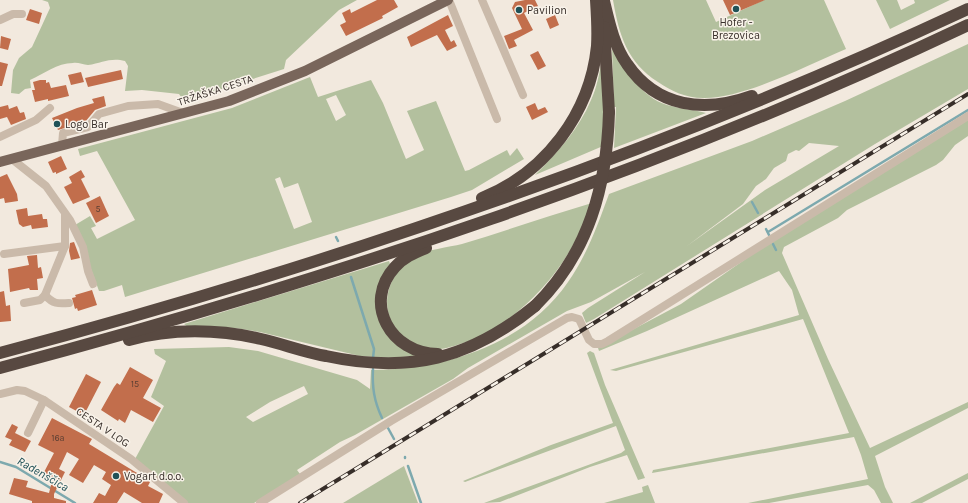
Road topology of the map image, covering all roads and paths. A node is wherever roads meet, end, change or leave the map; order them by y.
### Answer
1 (448, 0) edge
2 (482, 0) edge
3 (600, 0) edge
4 (968, 9) edge
5 (22, 14) dead end
6 (0, 20) edge
7 (968, 25) edge
8 (801, 83) junction
9 (523, 95) dead end
10 (50, 108) dead end
11 (183, 113) junction
12 (968, 116) edge
13 (497, 119) dead end
14 (0, 137) edge
15 (62, 145) junction
16 (12, 159) junction
17 (1, 160) edge
18 (65, 215) junction
19 (446, 218) junction
20 (460, 229) junction
21 (64, 246) junction
22 (4, 254) dead end
23 (93, 284) dead end
24 (45, 295) junction
25 (24, 303) dead end
26 (69, 303) dead end
27 (84, 346) junction
28 (0, 353) edge
29 (455, 353) junction
30 (0, 368) edge
31 (0, 394) edge
32 (44, 400) junction
33 (28, 433) dead end
34 (184, 503) edge
35 (260, 503) edge

1 - 11 main road, TRŽAŠKA CESTA
1 - 13 street
2 - 9 street
3 - 8 highway
3 - 19 highway
3 - 29 highway, bridge
4 - 8 highway
5 - 6 street
7 - 20 highway
8 - 19 highway
10 - 14 street
11 - 15 main road, TRŽAŠKA CESTA
11 - 15 street
12 - 35 street
15 - 16 main road, TRŽAŠKA CESTA
16 - 17 main road, TRŽAŠKA CESTA
16 - 18 street
18 - 21 street
18 - 23 street
19 - 28 highway
20 - 27 highway
20 - 29 highway
21 - 22 street
21 - 24 street
24 - 25 street
24 - 26 street
27 - 29 highway
27 - 30 highway
31 - 32 street, CESTA V LOG
32 - 33 street
32 - 34 street, CESTA V LOG

